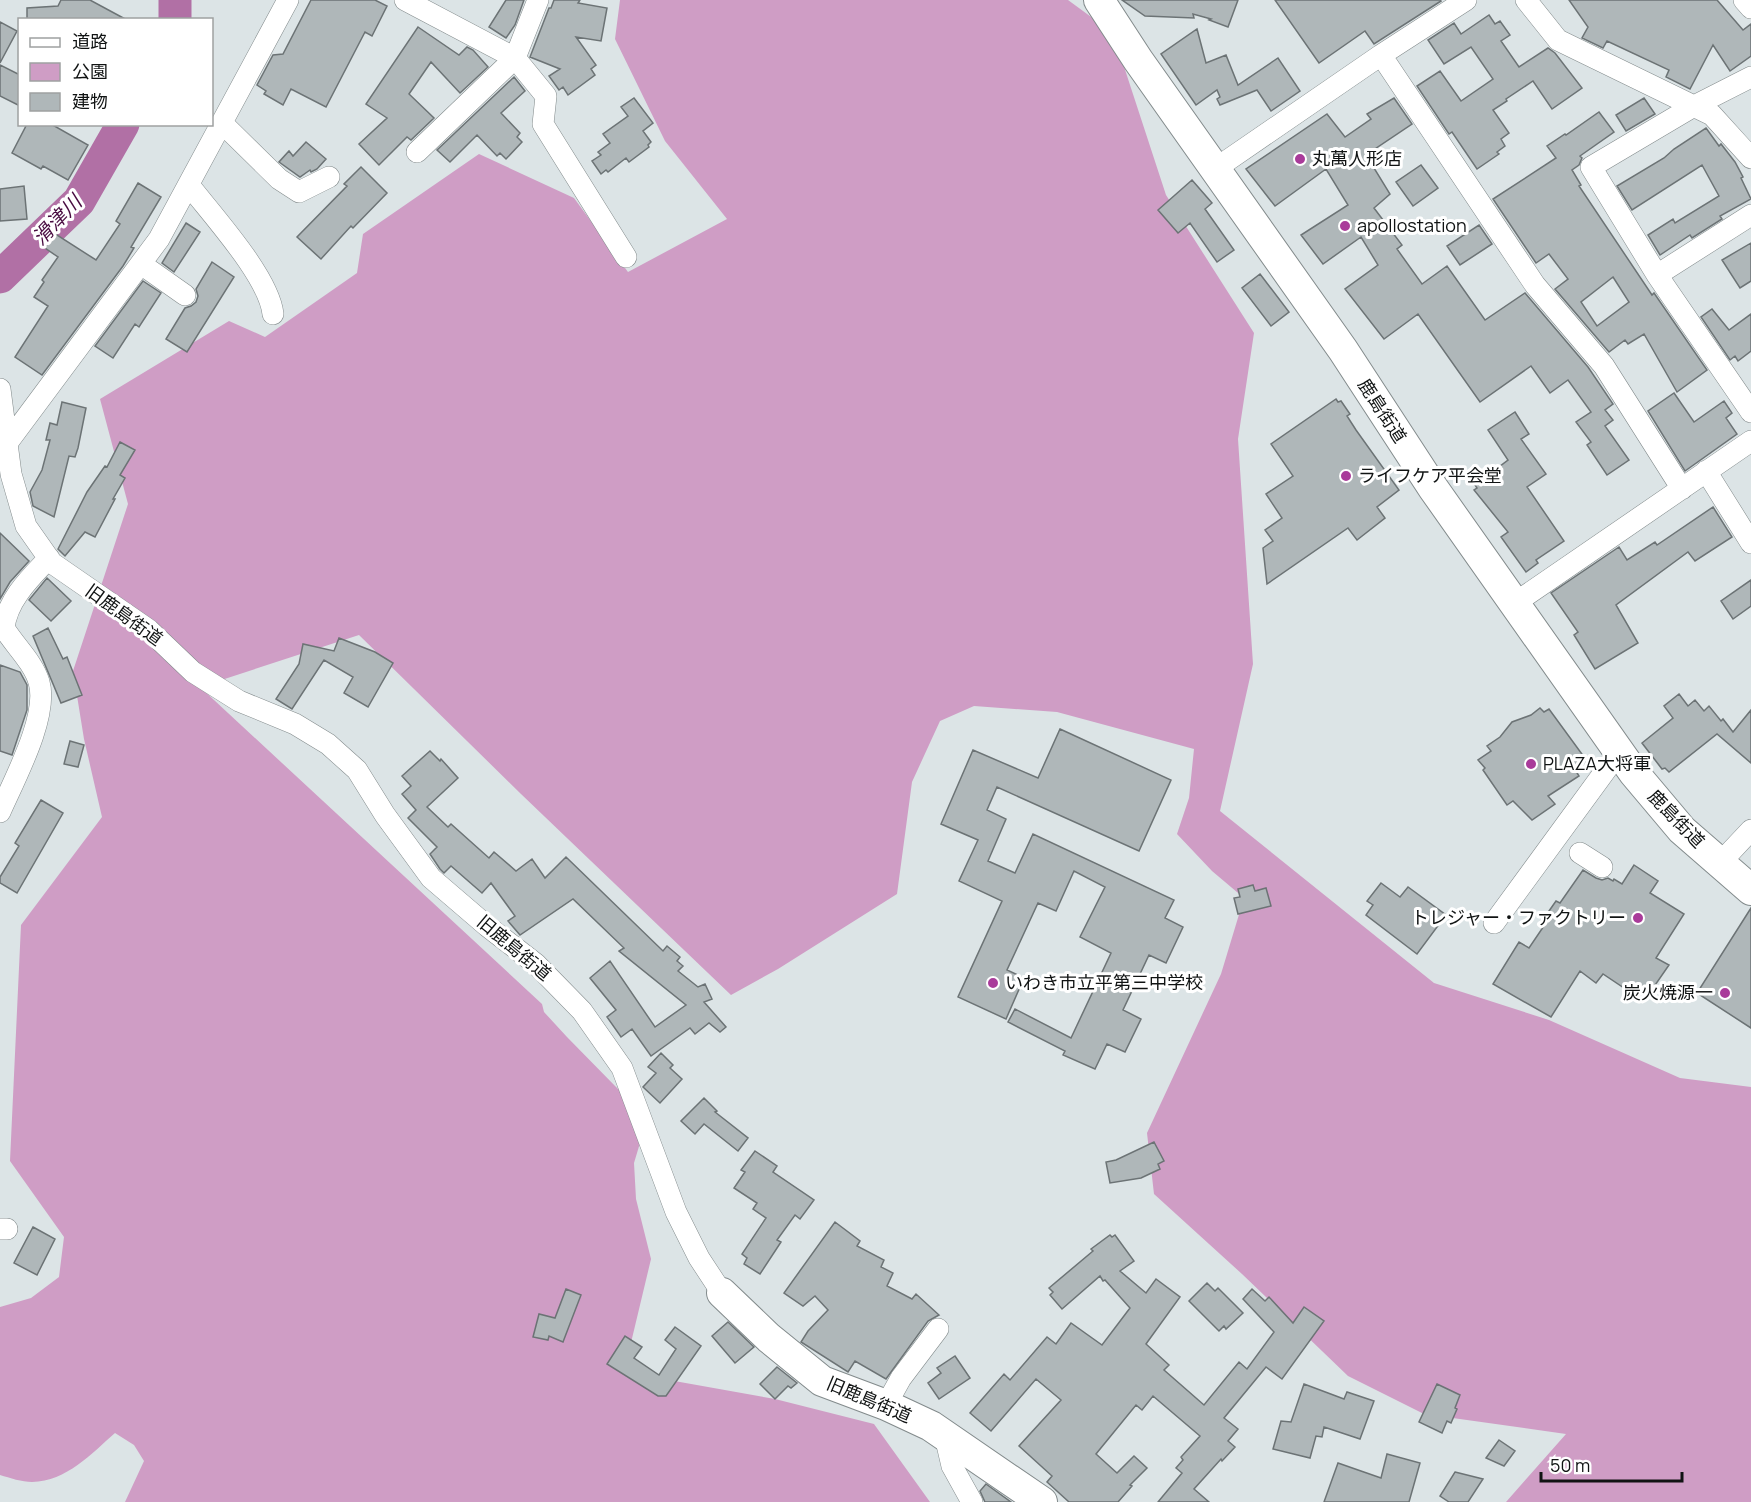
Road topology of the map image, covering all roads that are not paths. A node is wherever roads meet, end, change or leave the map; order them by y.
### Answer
1 (288, 0) edge
2 (405, 0) edge
3 (538, 0) edge
4 (1466, 0) edge
5 (1526, 0) edge
6 (1744, 0) edge
7 (1103, 2) edge
8 (1751, 8) edge
9 (1381, 55) junction
10 (515, 58) junction
11 (1751, 77) edge
12 (1694, 106) junction
13 (222, 123) junction
14 (417, 152) dead end
15 (1751, 159) edge
16 (1215, 169) junction
17 (329, 177) dead end
18 (189, 185) junction
19 (1751, 215) edge
20 (626, 257) dead end
21 (141, 264) junction
22 (1657, 275) junction
23 (184, 295) dead end
24 (273, 314) dead end
25 (0, 389) edge
26 (1751, 412) edge
27 (1751, 441) edge
28 (8, 442) junction
29 (1706, 471) junction
30 (6, 476) edge
31 (1682, 489) junction
32 (1751, 543) edge
33 (49, 558) junction
34 (1515, 603) junction
35 (1619, 752) junction
36 (0, 812) edge
37 (1751, 830) edge
38 (1580, 853) dead end
39 (1720, 863) junction
40 (1606, 873) dead end
41 (1751, 890) edge
42 (1494, 923) dead end
43 (722, 1293) joint
44 (938, 1329) dead end
45 (886, 1405) junction
46 (945, 1436) junction
47 (972, 1502) edge
48 (1042, 1502) edge

1 - 13 street
2 - 10 street
3 - 10 street
4 - 9 street
5 - 12 street
6 - 8 street
7 - 16 street, 鹿島街道
9 - 16 street
9 - 31 street
10 - 14 street
10 - 20 street
11 - 12 street
12 - 15 street
12 - 22 street
13 - 17 street
13 - 18 street
16 - 34 street, 鹿島街道
18 - 21 street
18 - 24 street
19 - 22 street
21 - 23 street
21 - 28 street
22 - 26 street
25 - 28 street, 旧鹿島街道
27 - 29 street
28 - 30 street, 旧鹿島街道
29 - 31 street
29 - 32 street
30 - 33 street, 旧鹿島街道
31 - 34 street
33 - 36 street
33 - 43 street, 旧鹿島街道
34 - 35 street, 鹿島街道
35 - 39 street, 鹿島街道
35 - 42 street
37 - 39 street
38 - 40 street
39 - 41 street, 鹿島街道
43 - 45 street, 旧鹿島街道
44 - 45 street
45 - 46 street, 旧鹿島街道
46 - 47 street
46 - 48 street, 旧鹿島街道

